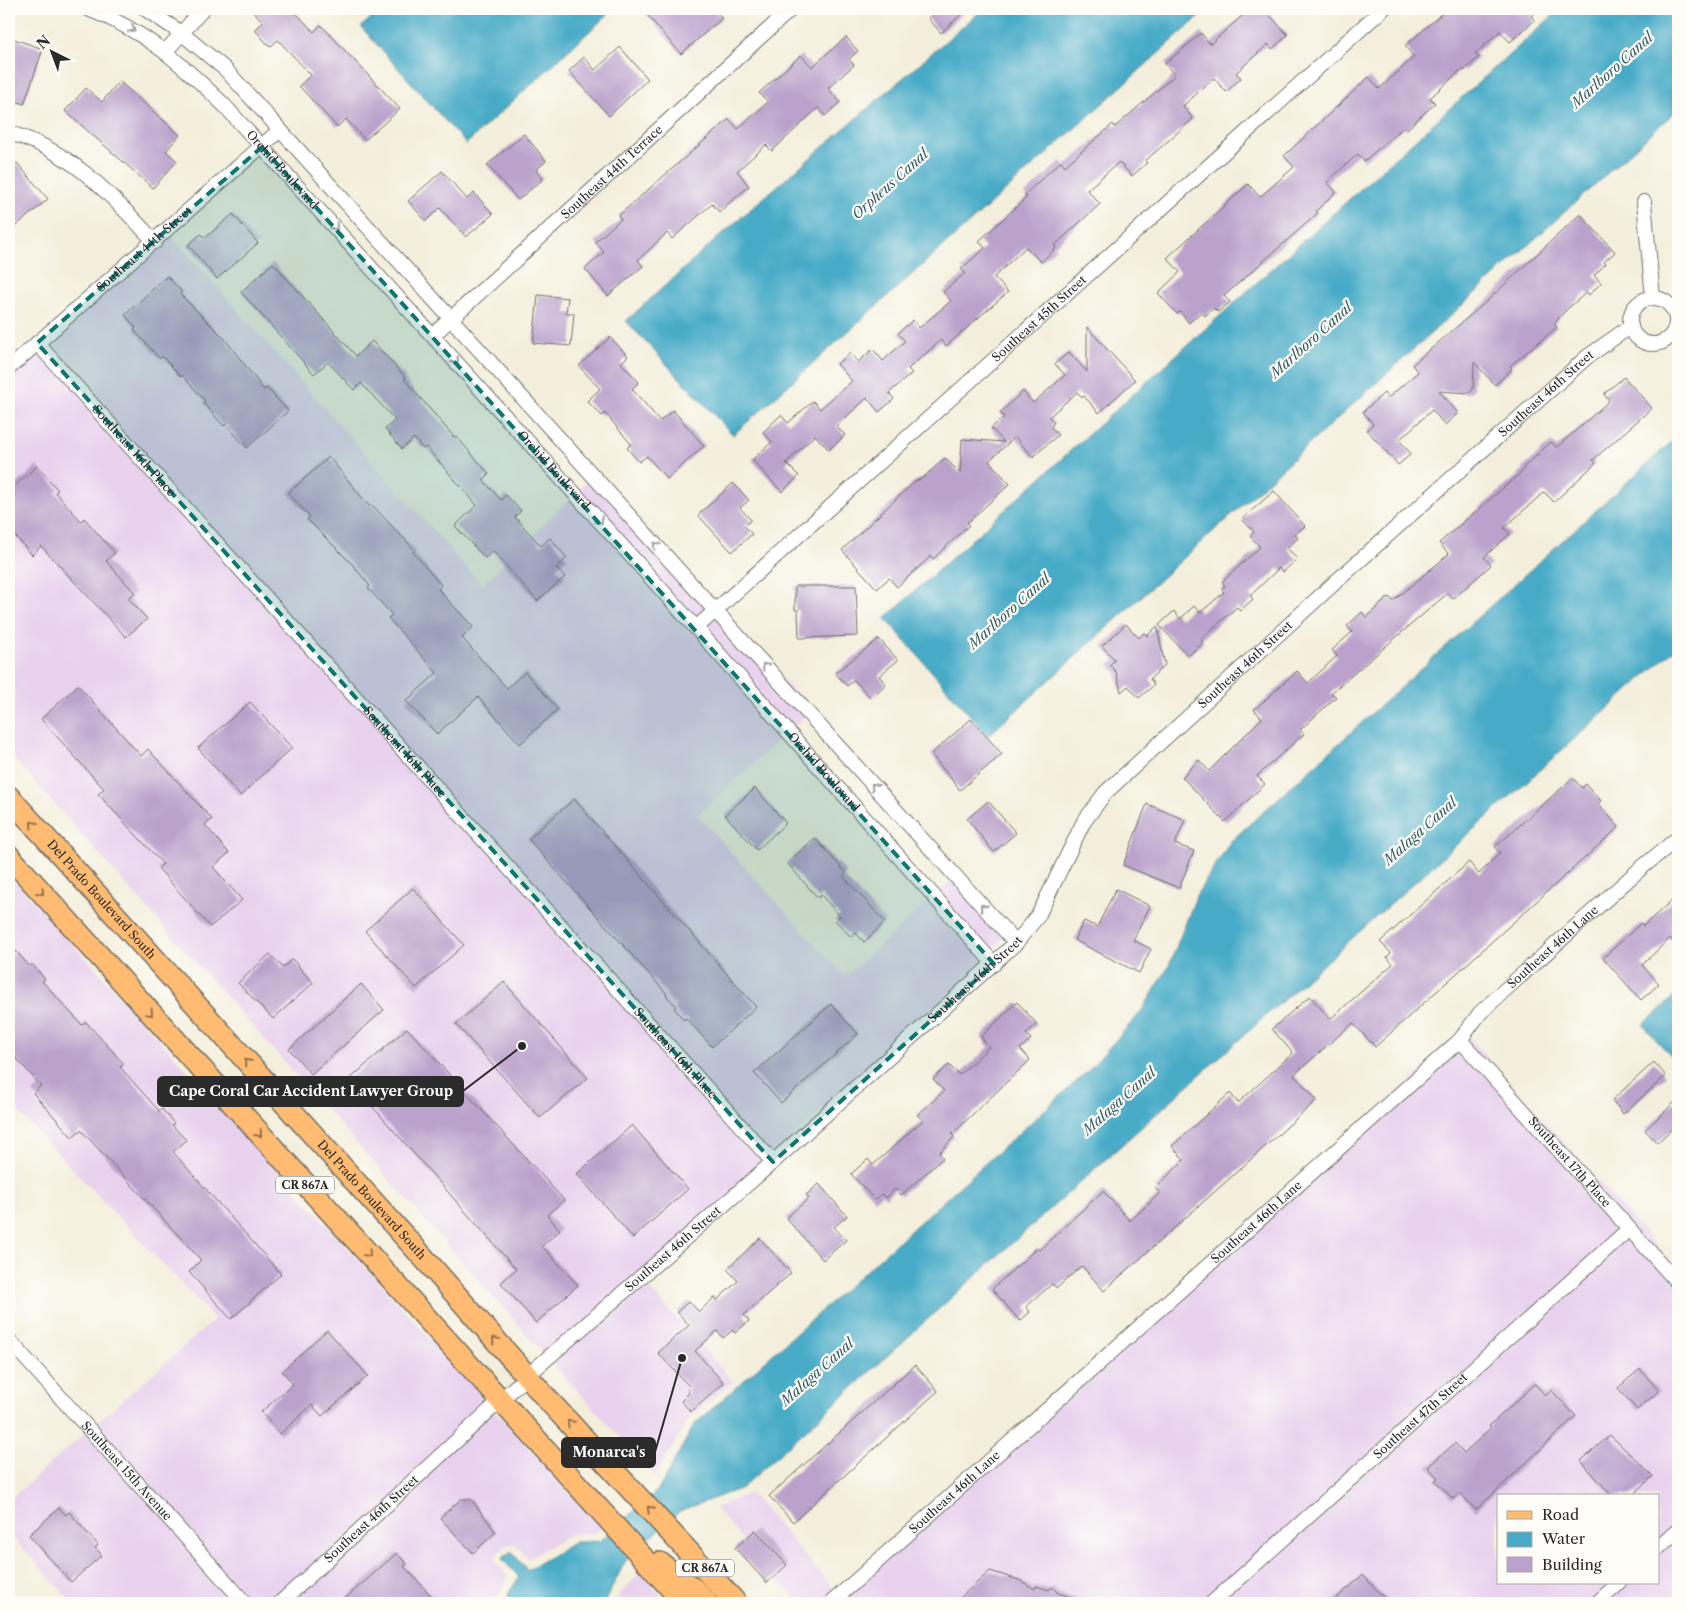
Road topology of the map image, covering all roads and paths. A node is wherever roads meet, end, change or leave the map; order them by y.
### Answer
1 (88, 9) edge
2 (145, 9) edge
3 (203, 9) edge
4 (791, 9) edge
5 (1382, 9) edge
6 (180, 32) junction
7 (166, 50) junction
8 (280, 130) junction
9 (9, 133) edge
10 (262, 146) junction
11 (1644, 202) dead end
12 (155, 242) junction
13 (1653, 298) junction
14 (452, 318) junction
15 (1631, 326) junction
16 (433, 335) junction
17 (37, 343) junction
18 (9, 368) edge
19 (716, 612) junction
20 (696, 628) junction
21 (9, 797) edge
22 (1678, 838) edge
23 (9, 856) edge
24 (1016, 942) junction
25 (994, 964) junction
26 (1460, 1040) junction
27 (773, 1162) junction
28 (1630, 1229) junction
29 (1678, 1283) edge
30 (9, 1340) edge
31 (527, 1376) junction
32 (500, 1401) junction
33 (1678, 1530) edge
34 (1660, 1546) edge
35 (648, 1558) junction
36 (1618, 1584) edge
37 (245, 1603) edge
38 (280, 1603) edge
39 (684, 1603) edge
40 (707, 1603) edge
41 (736, 1603) edge
42 (831, 1603) edge
43 (1212, 1603) edge
44 (1597, 1603) edge

1 -> 7 street, Orchid Boulevard
2 - 6 street, Orchid Boulevard
3 - 6 street
4 - 14 street, Southeast 44th Terrace
5 - 19 street, Southeast 45th Street
6 - 7 street
6 - 8 street, Orchid Boulevard
7 - 10 street, Orchid Boulevard
8 - 10 street, Southeast 44th Street
8 - 14 street, Orchid Boulevard
9 - 12 street
10 - 12 street, Southeast 44th Street
10 -> 16 street, Orchid Boulevard
11 - 13 street
12 - 17 street, Southeast 44th Street
13 - 15 street
13 - 15 street
14 - 16 street, Southeast 44th Terrace
19 -> 14 street, Orchid Boulevard
15 - 24 street, Southeast 46th Street
16 -> 20 street, Orchid Boulevard
17 - 18 street, Southeast 44th Street
17 - 27 street, Southeast 16th Place
19 - 20 street, Southeast 45th Street
24 -> 19 street, Orchid Boulevard
20 - 25 street, Orchid Boulevard
31 -> 21 main road, Del Prado Boulevard South / CR 867A
22 - 26 street, Southeast 46th Lane
23 -> 32 main road, CR 867A
24 - 25 street, Southeast 46th Street
25 - 27 street, Southeast 46th Street
26 - 28 street, Southeast 17th Place
26 - 42 street, Southeast 46th Lane
27 - 31 street, Southeast 46th Street
28 - 29 street, Southeast 17th Place
28 - 43 street, Southeast 47th Street
30 - 37 street, Southeast 15th Avenue
31 - 32 street, Southeast 46th Street
41 -> 31 main road, Del Prado Boulevard South / CR 867A
32 - 35 main road, CR 867A
32 - 38 street, Southeast 46th Street
33 - 34 street
35 - 39 main road, CR 867A
35 - 40 main road
36 - 44 street

